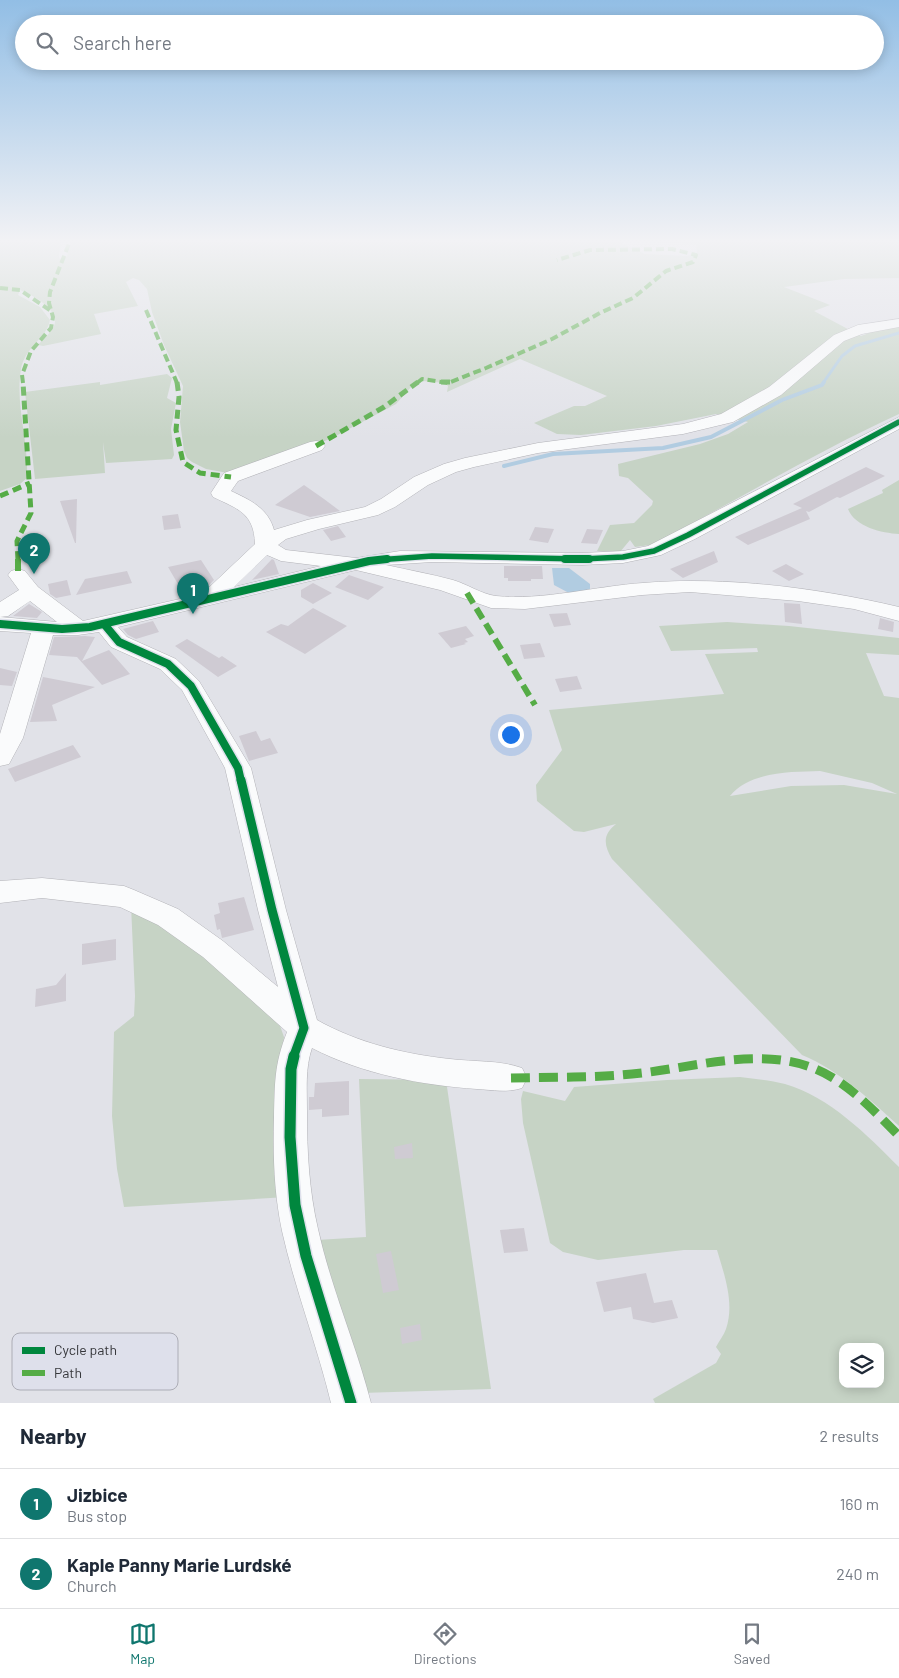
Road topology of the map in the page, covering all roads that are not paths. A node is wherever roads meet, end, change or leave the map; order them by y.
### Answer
1 (899, 323) edge
2 (899, 422) edge
3 (316, 446) dead end
4 (265, 545) junction
5 (582, 559) junction
6 (355, 564) junction
7 (616, 592) junction
8 (211, 598) junction
9 (0, 611) edge
10 (899, 614) edge
11 (0, 624) edge
12 (104, 624) junction
13 (44, 627) junction
14 (78, 628) junction
15 (0, 758) edge
16 (0, 892) edge
17 (304, 1028) junction
18 (511, 1078) dead end
19 (351, 1403) edge

1 - 4 street
2 - 5 street
3 - 4 street
4 - 6 street
4 - 8 street
5 - 6 street
5 - 7 street
6 - 7 street
6 - 8 street
7 - 10 street
8 - 12 street
9 - 14 street
11 - 13 street
12 - 14 street
12 - 17 street
13 - 14 street
13 - 15 street
16 - 17 street
17 - 18 street
17 - 19 street

